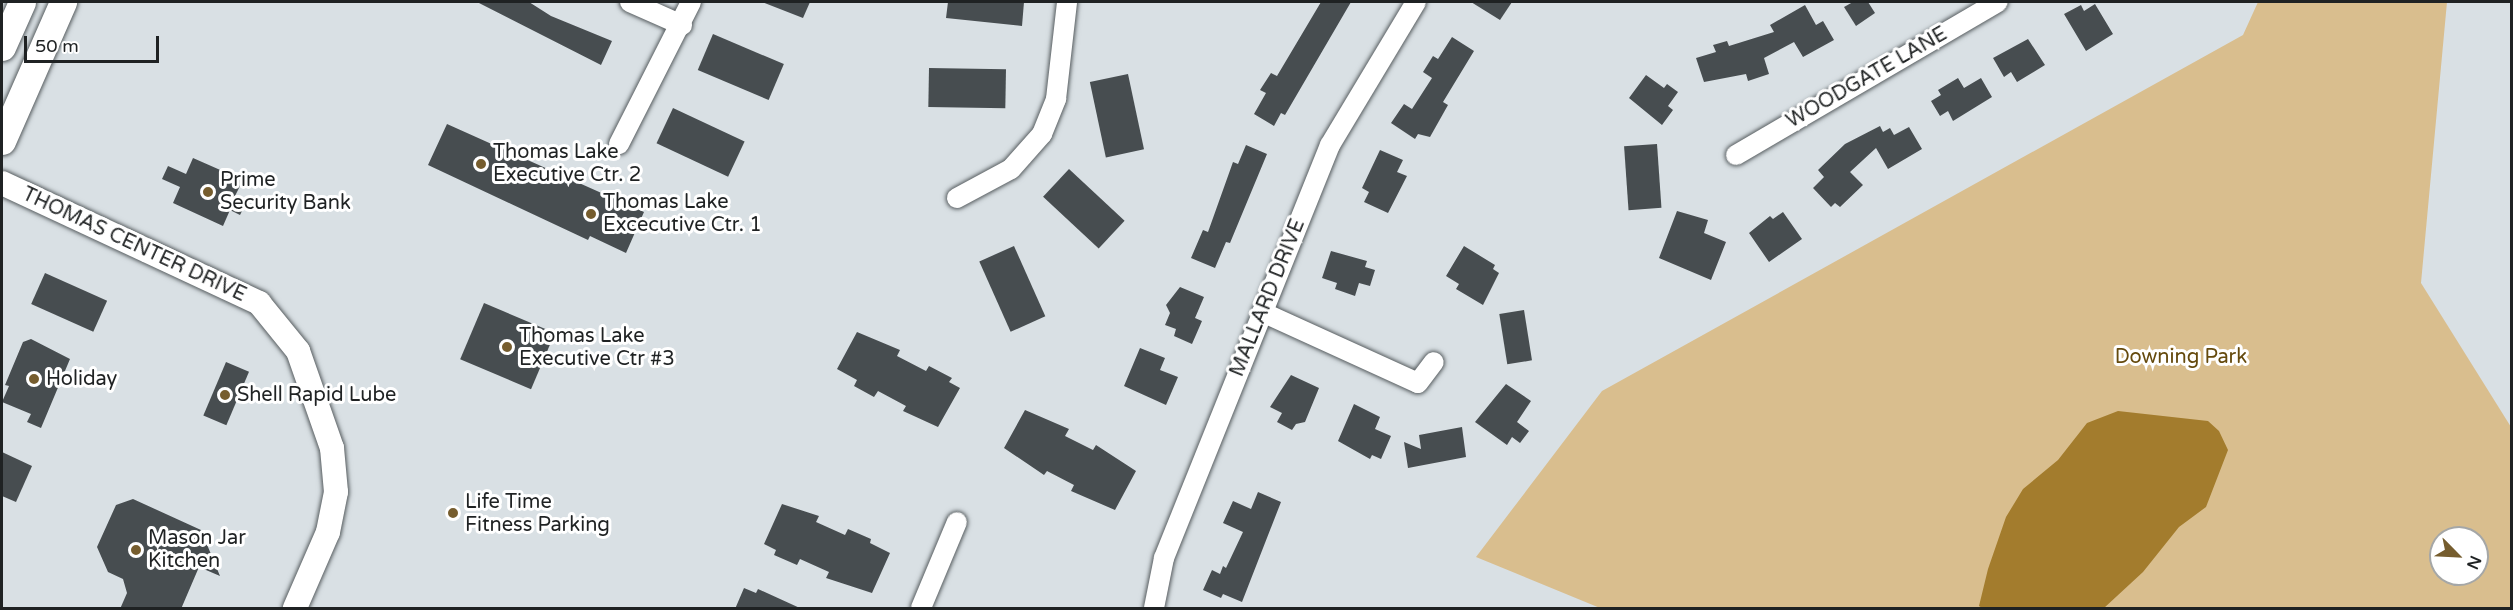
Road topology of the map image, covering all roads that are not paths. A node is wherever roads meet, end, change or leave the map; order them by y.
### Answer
1 (22, 2) edge
2 (63, 2) edge
3 (630, 2) edge
4 (691, 2) edge
5 (1067, 2) edge
6 (1416, 2) edge
7 (1998, 2) edge
8 (682, 26) junction
9 (2, 47) edge
10 (2, 141) edge
11 (619, 144) dead end
12 (1737, 155) dead end
13 (2, 183) edge
14 (957, 198) dead end
15 (1262, 312) junction
16 (1434, 362) dead end
17 (957, 522) dead end
18 (295, 609) edge
19 (921, 609) edge
20 (1154, 609) edge

1 - 9 main road
2 - 10 main road
3 - 8 street
4 - 8 street
5 - 14 street
6 - 15 street, MALLARD DRIVE
7 - 12 street, WOODGATE LANE
8 - 11 street
13 - 18 street, THOMAS CENTER DRIVE
15 - 16 street
15 - 20 street, MALLARD DRIVE
17 - 19 street

